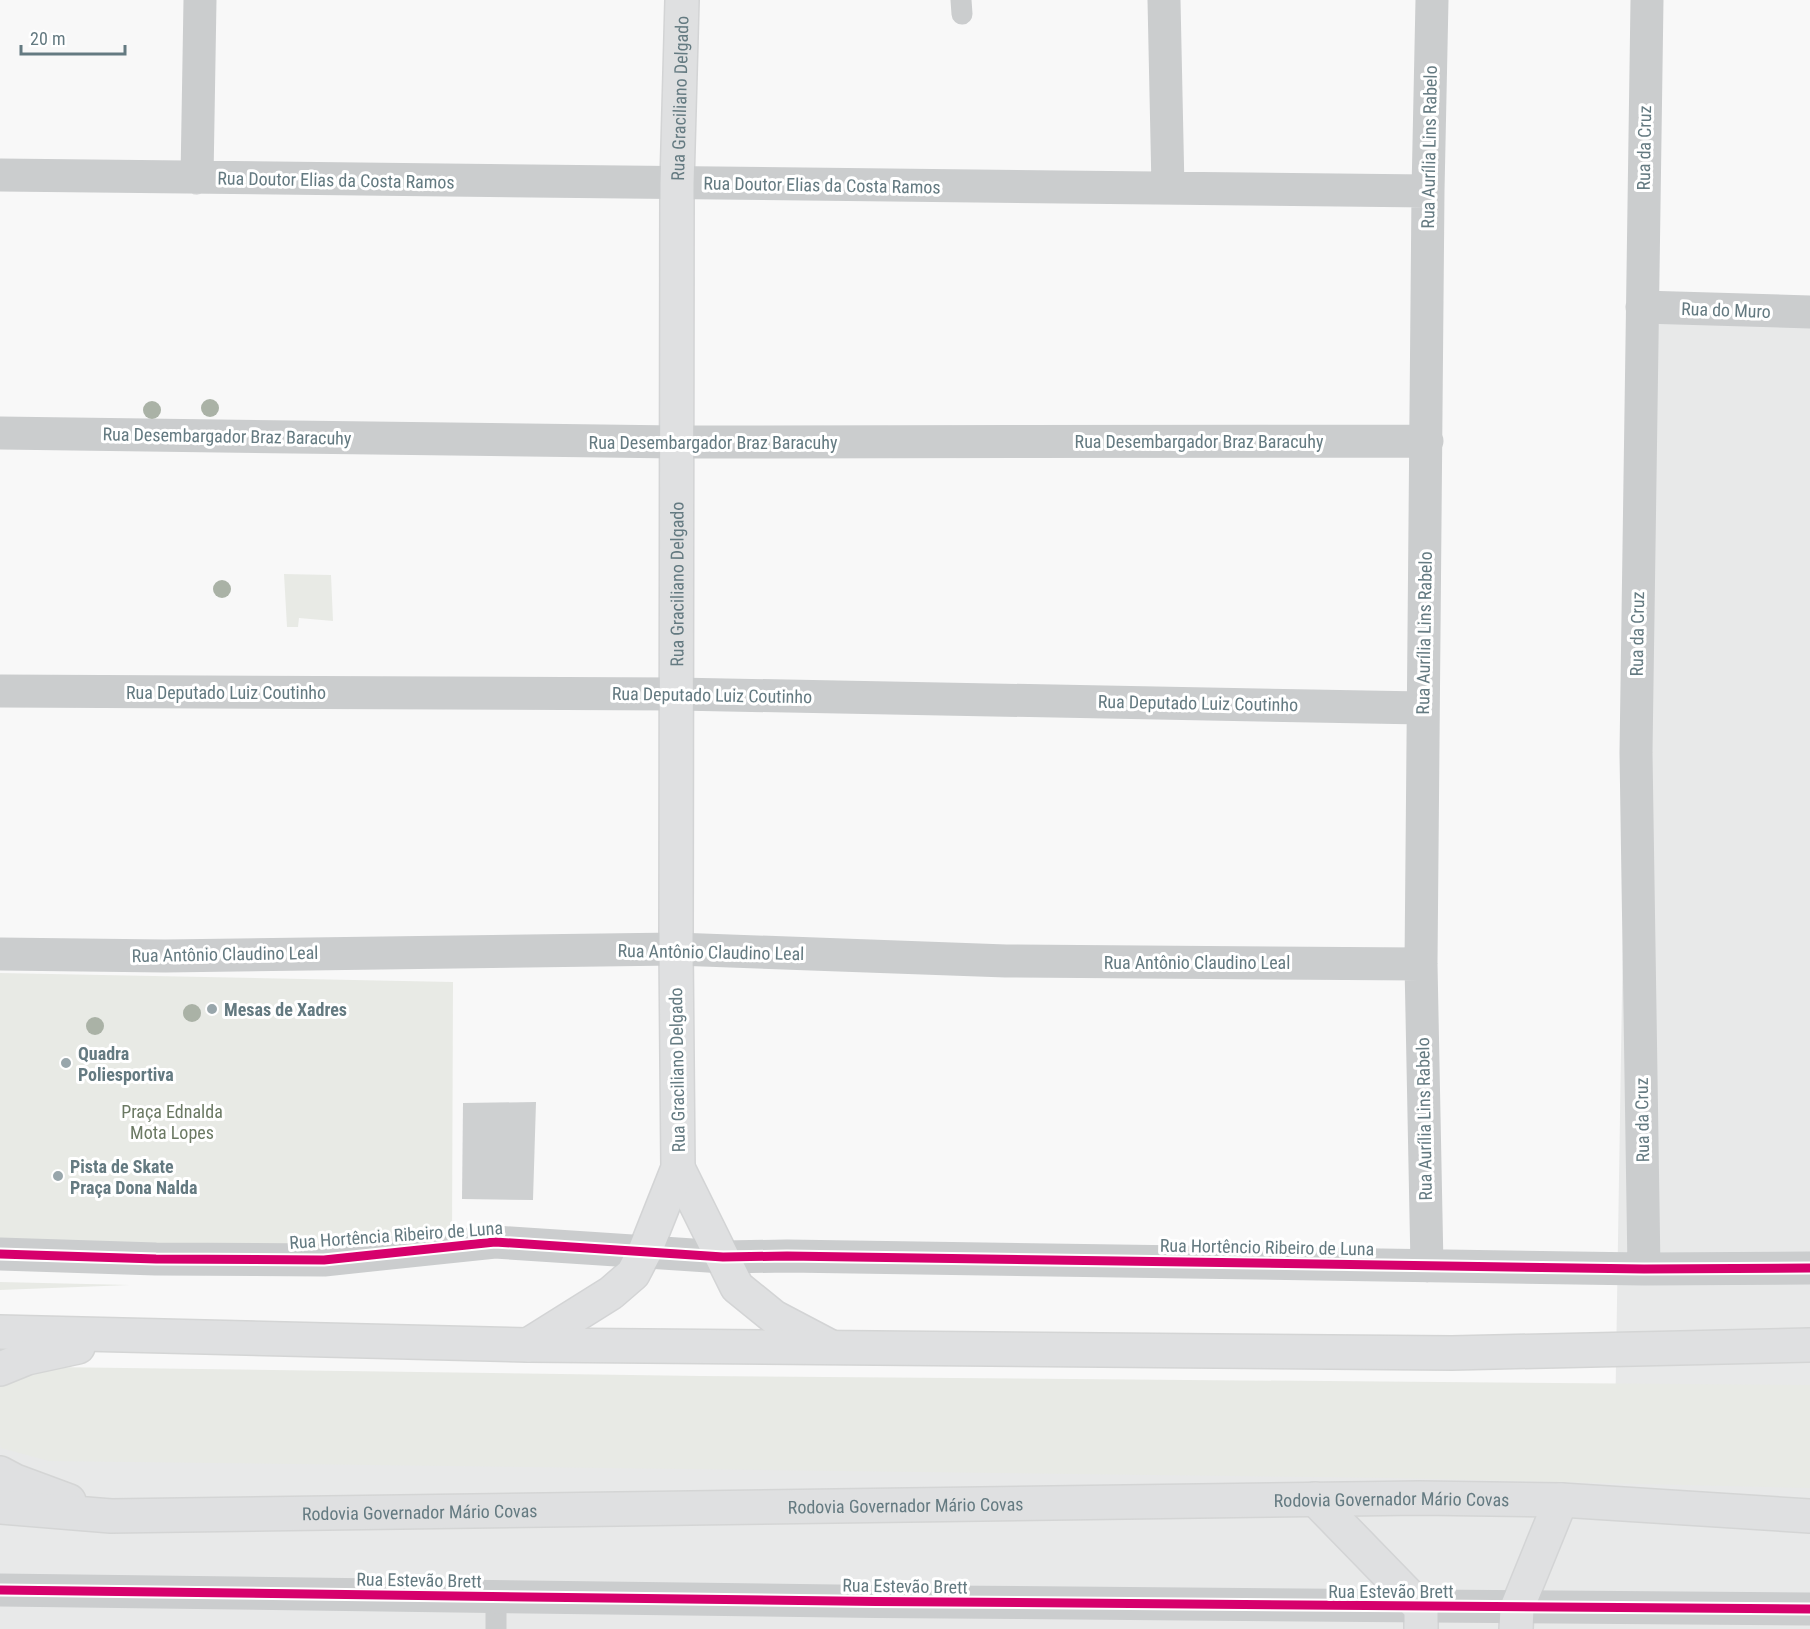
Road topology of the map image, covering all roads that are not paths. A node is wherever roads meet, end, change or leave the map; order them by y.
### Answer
1 (200, 0) edge
2 (682, 0) edge
3 (1164, 0) edge
4 (1432, 0) edge
5 (1647, 0) edge
6 (0, 175) edge
7 (197, 178) junction
8 (677, 184) junction
9 (1168, 188) junction
10 (1428, 191) junction
11 (1641, 307) junction
12 (1810, 312) edge
13 (0, 433) edge
14 (1426, 441) junction
15 (677, 442) junction
16 (0, 691) edge
17 (677, 694) junction
18 (1423, 708) junction
19 (676, 949) junction
20 (0, 954) edge
21 (1421, 964) junction
22 (678, 1168) junction
23 (645, 1251) junction
24 (0, 1254) edge
25 (723, 1257) junction
26 (1426, 1266) junction
27 (1810, 1268) edge
28 (1644, 1269) junction
29 (0, 1332) edge
30 (142, 1335) junction
31 (528, 1345) junction
32 (1810, 1345) edge
33 (831, 1347) junction
34 (0, 1369) edge
35 (0, 1473) edge
36 (1315, 1499) junction
37 (1562, 1500) junction
38 (0, 1507) edge
39 (111, 1516) junction
40 (1810, 1516) edge
41 (0, 1590) edge
42 (1810, 1609) edge
43 (496, 1613) edge
44 (1421, 1618) edge
45 (1516, 1618) edge

1 - 7 street
2 - 8 main road, Rua Graciliano Delgado
3 - 9 street
4 - 10 street, Rua Aurília Lins Rabelo
5 - 11 street, Rua da Cruz
6 - 7 street, Rua Doutor Elias da Costa Ramos
7 - 8 street, Rua Doutor Elias da Costa Ramos
8 - 9 street, Rua Doutor Elias da Costa Ramos
8 - 15 main road, Rua Graciliano Delgado
9 - 10 street, Rua Doutor Elias da Costa Ramos
10 - 14 street, Rua Aurília Lins Rabelo
11 - 12 street, Rua do Muro
11 - 28 street, Rua da Cruz
13 - 15 street, Rua Desembargador Braz Baracuhy
14 - 15 street, Rua Desembargador Braz Baracuhy
14 - 18 street, Rua Aurília Lins Rabelo
15 - 17 main road, Rua Graciliano Delgado
16 - 17 street, Rua Deputado Luiz Coutinho
17 - 18 street, Rua Deputado Luiz Coutinho
17 - 19 main road, Rua Graciliano Delgado
18 - 21 street, Rua Aurília Lins Rabelo
19 - 20 street, Rua Antônio Claudino Leal
19 - 21 street, Rua Antônio Claudino Leal
19 - 22 main road, Rua Graciliano Delgado
21 - 26 street, Rua Aurília Lins Rabelo
22 - 23 main road, Rua Graciliano Delgado
22 - 25 main road, Rua Graciliano Delgado
23 - 24 street, Rua Hortência Ribeiro de Luna
23 - 25 street, Rua Hortência Ribeiro de Luna
23 - 31 main road, Rua Graciliano Delgado
25 - 26 street, Rua Hortêncio Ribeiro de Luna
25 - 33 main road, Rua Graciliano Delgado
26 - 28 street, Rua Hortêncio Ribeiro de Luna
27 - 28 street, Rua Hortêncio Ribeiro de Luna
29 - 30 main road
30 - 31 main road
30 - 34 main road
31 - 33 main road
32 - 33 main road
35 - 39 main road
36 - 37 main road, Rodovia Governador Mário Covas
36 - 39 main road, Rodovia Governador Mário Covas
36 - 44 main road
37 - 40 main road, Rodovia Governador Mário Covas
37 - 45 main road
38 - 39 main road, Rodovia Governador Mário Covas
41 - 43 street, Rua Estevão Brett
42 - 45 street, Rua Estevão Brett
43 - 44 street, Rua Estevão Brett
44 - 45 street, Rua Estevão Brett

